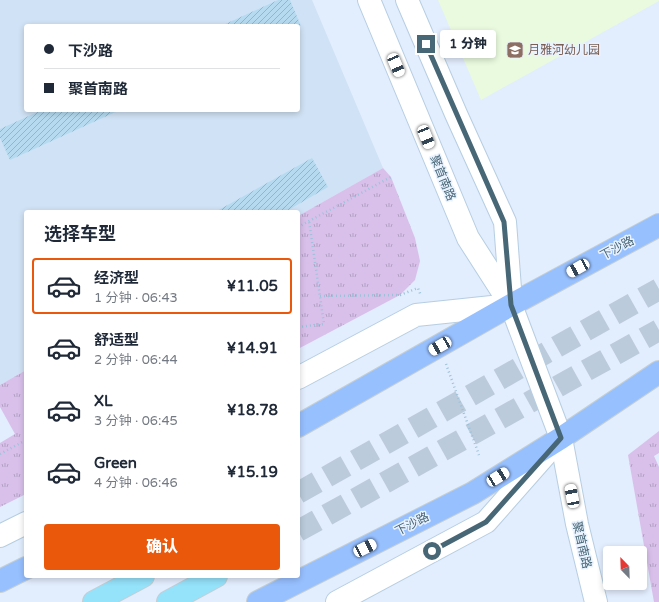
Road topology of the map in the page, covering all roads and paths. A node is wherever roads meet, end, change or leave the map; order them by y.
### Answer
1 (369, 0) edge
2 (407, 0) edge
3 (391, 177) dead end
4 (309, 221) junction
5 (659, 225) edge
6 (300, 227) edge
7 (511, 305) junction
8 (300, 327) edge
9 (659, 372) edge
10 (300, 377) edge
11 (300, 425) edge
12 (561, 438) junction
13 (24, 441) edge
14 (0, 454) edge
15 (24, 524) edge
16 (0, 536) edge
17 (24, 569) edge
18 (139, 578) edge
19 (212, 578) edge
20 (0, 581) edge
21 (94, 602) edge
22 (168, 602) edge
23 (258, 602) edge
24 (337, 602) edge
25 (596, 602) edge

1 - 7 street, 聚首南路
2 - 7 street, 聚首南路
3 - 4 path
4 - 6 path
4 - 8 path
5 - 7 main road, 下沙路
7 - 10 street, 下沙路
7 - 11 main road, 下沙路
7 - 12 street, 聚首南路
9 - 12 main road, 下沙路
12 - 23 main road, 下沙路
12 - 24 street, 下沙路
12 - 25 street, 聚首南路
13 - 14 path
15 - 16 street
17 - 20 main road
18 - 21 highway
19 - 22 highway

